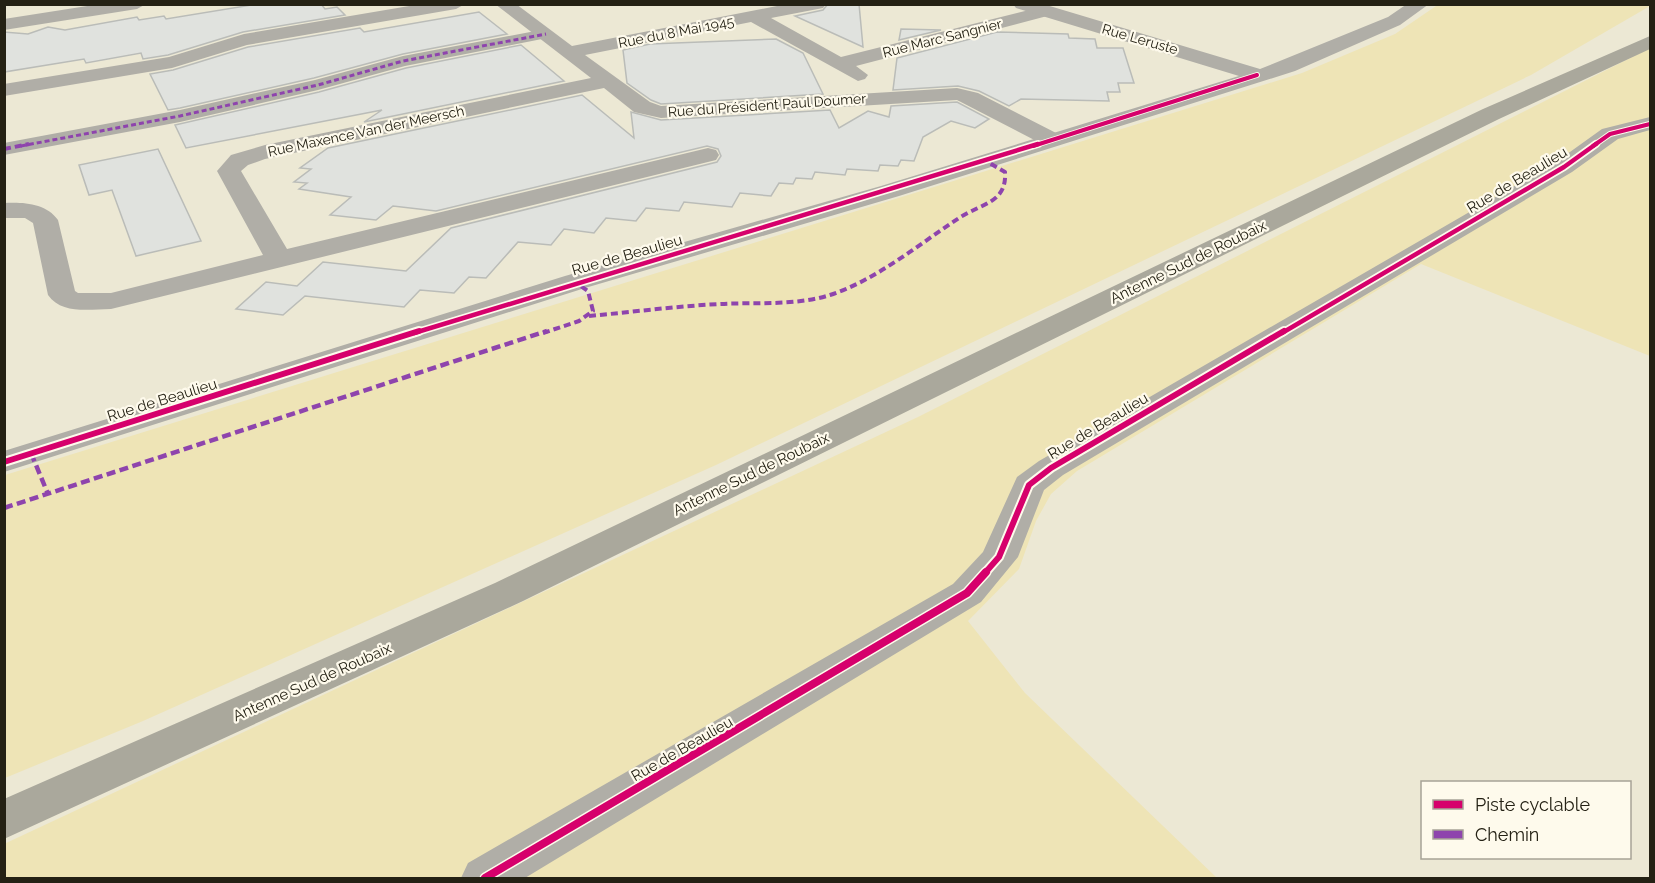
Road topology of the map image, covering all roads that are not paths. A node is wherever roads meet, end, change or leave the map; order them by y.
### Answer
1 (138, 4) edge
2 (456, 4) edge
3 (504, 4) edge
4 (1022, 4) edge
5 (1420, 4) edge
6 (810, 5) edge
7 (387, 10) edge
8 (1045, 11) junction
9 (755, 17) junction
10 (4, 25) edge
11 (1650, 27) edge
12 (546, 34) junction
13 (1650, 42) edge
14 (571, 52) junction
15 (839, 64) junction
16 (1257, 75) junction
17 (608, 81) junction
18 (871, 82) dead end
19 (4, 90) edge
20 (1491, 114) junction
21 (1650, 124) edge
22 (1052, 140) junction
23 (4, 149) edge
24 (708, 155) dead end
25 (4, 211) edge
26 (279, 259) junction
27 (4, 462) edge
28 (4, 820) edge
29 (485, 879) edge

1 - 10 street
2 - 7 street
3 - 12 street, Rue du Président Paul Doumer
4 - 8 street, Rue Leruste
5 - 16 street, Rue de Beaulieu
6 - 9 street, Rue du 8 Mai 1945
7 - 19 street
8 - 15 street, Rue Marc Sangnier
8 - 16 street, Rue Leruste
9 - 14 street, Rue du 8 Mai 1945
9 - 15 street
11 - 20 highway
12 - 14 street, Rue du Président Paul Doumer
12 - 23 street
13 - 20 highway
14 - 17 street, Rue du Président Paul Doumer
15 - 18 street
16 - 22 street, Rue de Beaulieu
17 - 22 street, Rue du Président Paul Doumer
17 - 26 street, Rue Maxence Van der Meersch
20 - 28 highway, Antenne Sud de Roubaix
21 - 29 street, Rue de Beaulieu
22 - 27 street, Rue de Beaulieu
24 - 26 street
25 - 26 street

